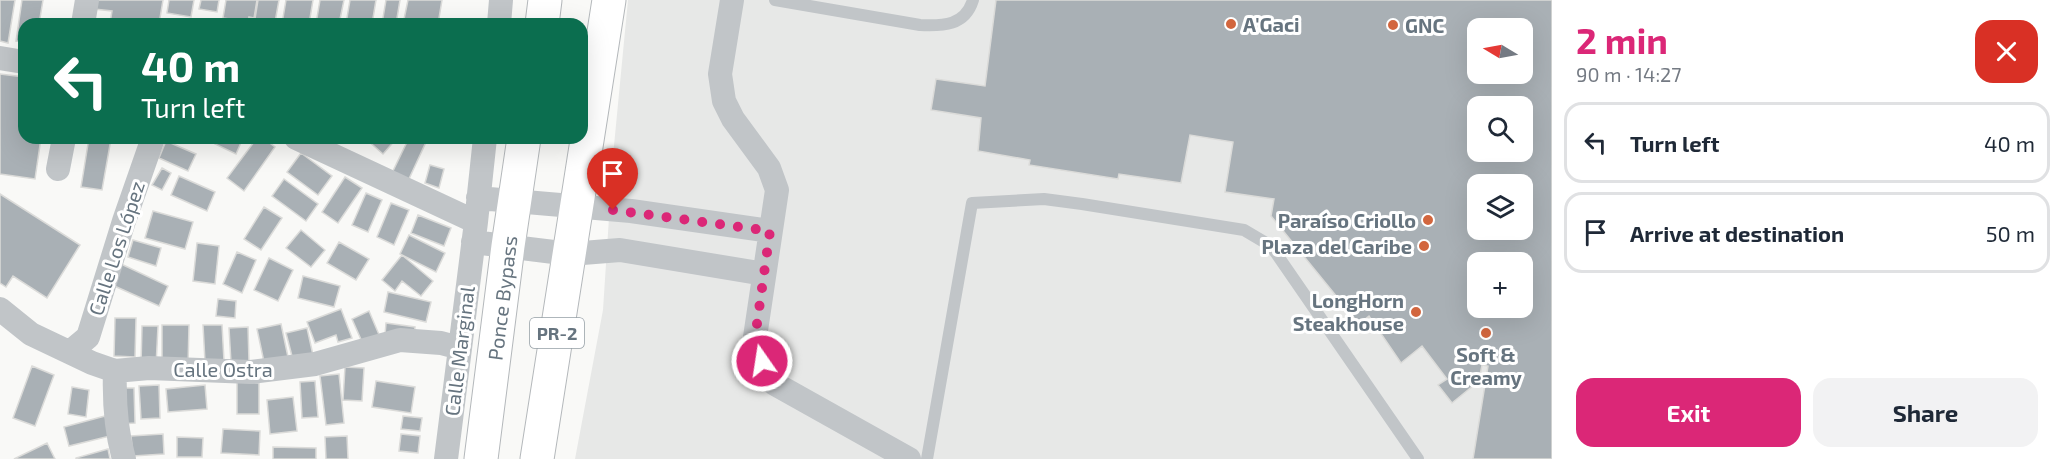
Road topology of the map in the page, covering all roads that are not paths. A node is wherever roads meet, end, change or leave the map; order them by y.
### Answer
1 (87, 0) edge
2 (501, 0) edge
3 (545, 0) edge
4 (609, 0) edge
5 (732, 0) edge
6 (776, 0) edge
7 (973, 0) edge
8 (84, 18) edge
9 (500, 18) edge
10 (543, 18) edge
11 (0, 58) edge
12 (18, 61) edge
13 (588, 136) edge
14 (63, 144) edge
15 (151, 144) edge
16 (307, 144) edge
17 (484, 144) edge
18 (523, 144) edge
19 (587, 144) edge
20 (58, 169) dead end
21 (478, 198) junction
22 (515, 200) junction
23 (577, 208) junction
24 (770, 231) junction
25 (474, 232) junction
26 (508, 246) junction
27 (570, 254) junction
28 (764, 274) junction
29 (0, 309) edge
30 (460, 348) junction
31 (70, 352) junction
32 (115, 371) junction
33 (124, 459) edge
34 (446, 459) edge
35 (481, 459) edge
36 (537, 459) edge
37 (909, 459) edge
38 (927, 459) edge
39 (1418, 459) edge

1 - 8 street
2 - 9 street
3 - 10 highway
4 - 13 highway, PR-2
5 - 24 street
6 - 7 lane
11 - 12 street
14 - 20 street
15 - 31 street, Calle Los López
16 - 25 street
17 - 21 street, Calle Marginal
18 - 22 highway, Ponce Bypass
19 - 23 highway, PR-2
21 - 22 street
21 - 25 street, Calle Marginal
22 - 23 street
22 - 26 highway, Ponce Bypass
23 - 24 street
23 - 27 highway, PR-2
24 - 28 street
25 - 26 street
25 - 30 street, Calle Marginal
26 - 27 street
26 - 35 highway, Ponce Bypass
27 - 28 street
27 - 36 highway, PR-2
28 - 37 street
29 - 31 street, Calle Ostra
30 - 32 street, Calle Ostra
30 - 34 street, Calle Marginal
31 - 32 street, Calle Ostra
32 - 33 street
38 - 39 lane

